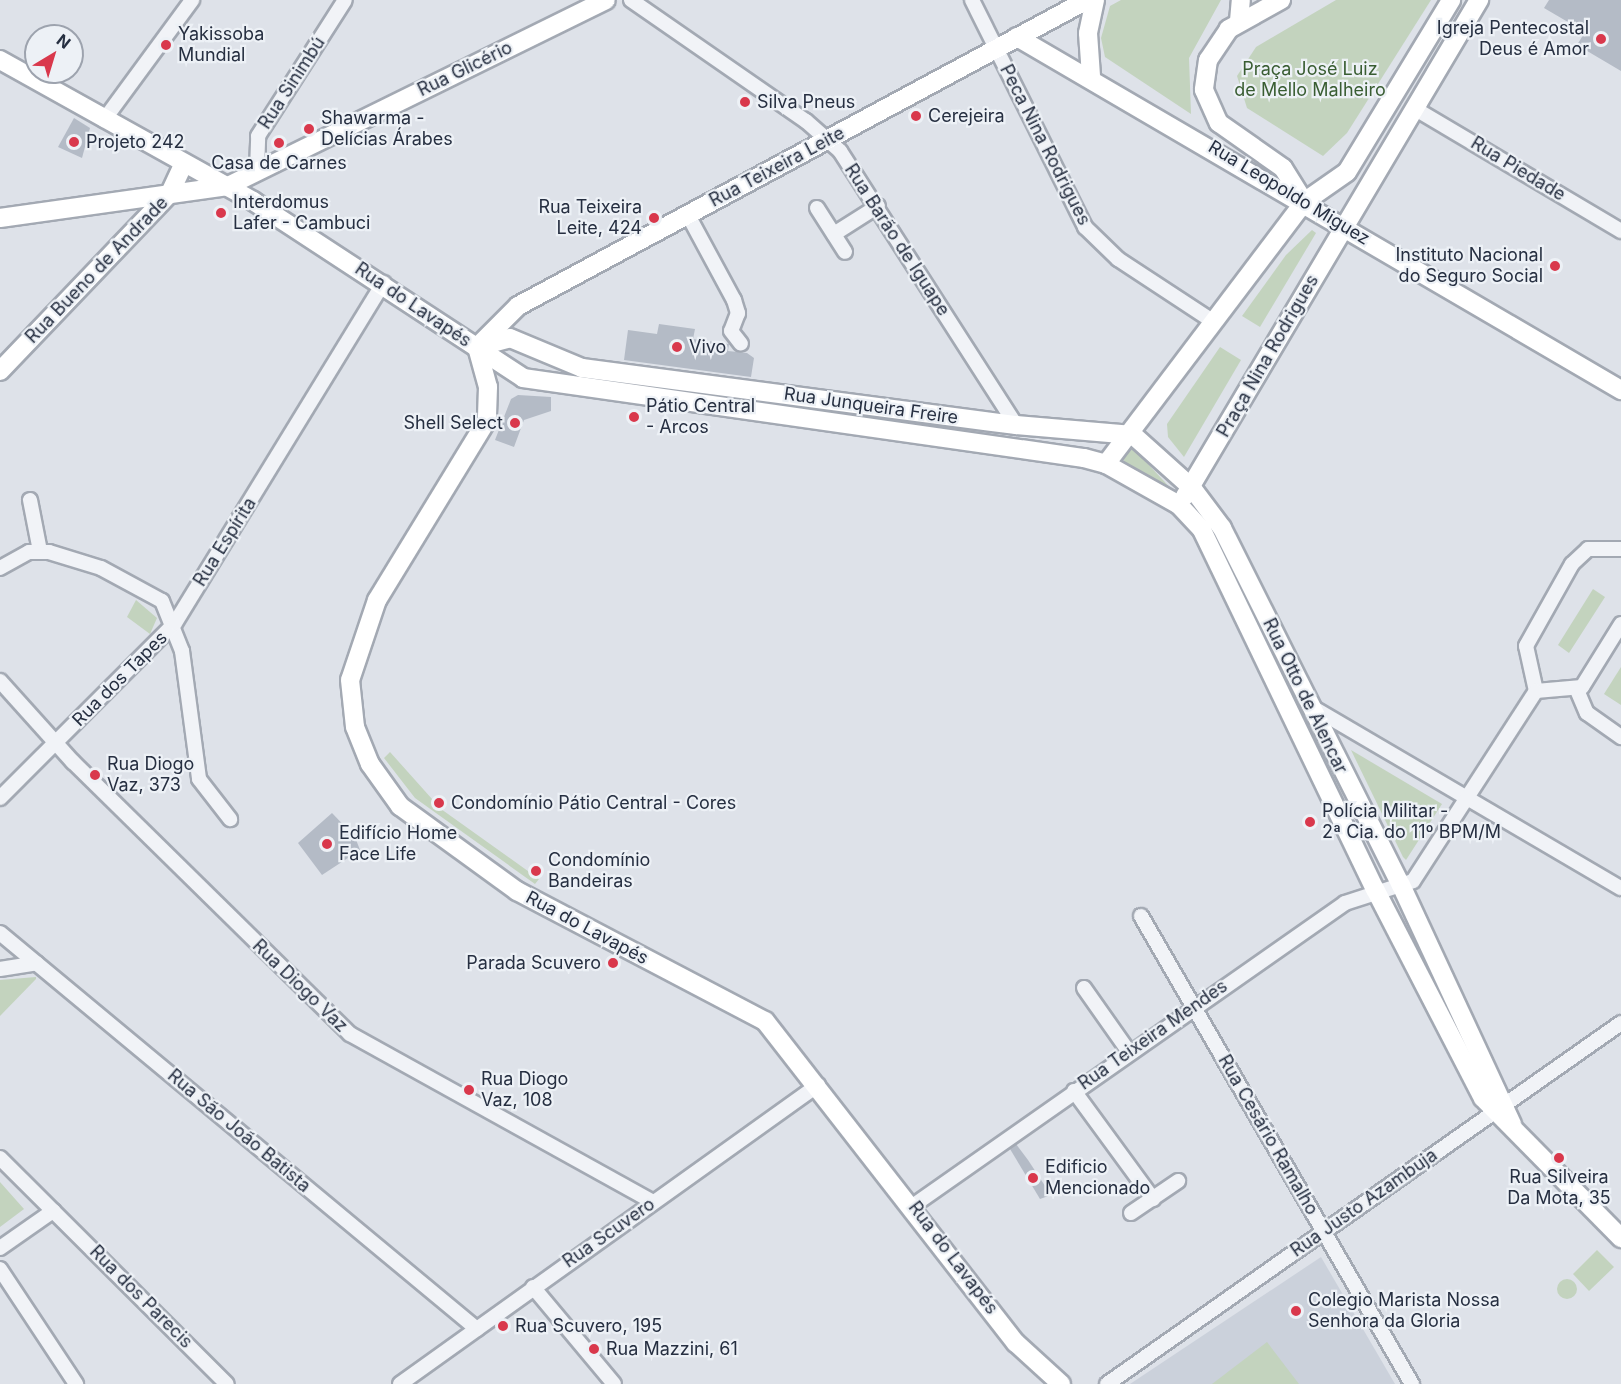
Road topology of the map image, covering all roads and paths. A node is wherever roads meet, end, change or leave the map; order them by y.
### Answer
1 (192, 0) edge
2 (345, 0) edge
3 (606, 0) edge
4 (631, 0) edge
5 (972, 0) edge
6 (1087, 0) edge
7 (1095, 0) edge
8 (1241, 0) edge
9 (1281, 0) edge
10 (1451, 0) edge
11 (1479, 0) edge
12 (1239, 21) junction
13 (1017, 37) junction
14 (997, 48) junction
15 (0, 60) edge
16 (1091, 76) junction
17 (1414, 108) junction
18 (104, 120) junction
19 (1219, 123) junction
20 (829, 139) junction
21 (1205, 143) junction
22 (184, 163) junction
23 (253, 173) junction
24 (228, 186) junction
25 (170, 194) junction
26 (253, 201) junction
27 (1304, 202) junction
28 (878, 206) junction
29 (817, 208) dead end
30 (688, 215) junction
31 (0, 218) edge
32 (1345, 225) junction
33 (1621, 231) edge
34 (834, 234) junction
35 (845, 252) dead end
36 (383, 283) junction
37 (1214, 322) junction
38 (741, 344) dead end
39 (477, 347) junction
40 (0, 371) edge
41 (727, 387) junction
42 (1621, 390) edge
43 (725, 408) junction
44 (1016, 425) junction
45 (1133, 435) junction
46 (1106, 464) junction
47 (1192, 488) junction
48 (30, 500) dead end
49 (1179, 505) junction
50 (1621, 549) edge
51 (40, 551) junction
52 (0, 568) edge
53 (175, 623) junction
54 (1621, 624) edge
55 (0, 681) edge
56 (1577, 690) junction
57 (1536, 691) junction
58 (1310, 706) junction
59 (1621, 737) edge
60 (56, 744) junction
61 (0, 798) edge
62 (1471, 799) junction
63 (230, 819) dead end
64 (1401, 885) junction
65 (1621, 888) edge
66 (1375, 890) junction
67 (1142, 916) dead end
68 (0, 933) edge
69 (37, 963) junction
70 (0, 969) edge
71 (1084, 988) dead end
72 (1194, 1006) junction
73 (1621, 1023) edge
74 (1129, 1052) junction
75 (818, 1084) junction
76 (1074, 1091) junction
77 (1499, 1107) junction
78 (0, 1158) edge
79 (1178, 1181) dead end
80 (1153, 1199) junction
81 (653, 1202) junction
82 (914, 1205) junction
83 (53, 1211) junction
84 (1131, 1213) dead end
85 (1324, 1232) junction
86 (1621, 1238) edge
87 (0, 1248) edge
88 (0, 1269) edge
89 (533, 1287) junction
90 (477, 1329) junction
91 (76, 1384) edge
92 (227, 1384) edge
93 (400, 1384) edge
94 (614, 1384) edge
95 (1061, 1384) edge
96 (1107, 1384) edge
97 (1412, 1384) edge

1 - 18 street
2 - 23 street, Rua Sinimbú
3 - 23 main road, Rua Glicério
4 - 20 street, Rua Barão de Iguape
5 - 14 street, Peca Nina Rodrigues
6 - 13 main road, Rua Teixeira Leite
7 - 16 main road
8 - 12 main road
9 - 12 main road
10 - 27 main road
11 - 17 main road, Praça Nina Rodrigues
12 - 19 main road
13 - 14 main road, Rua Teixeira Leite
13 - 16 main road, Rua Leopoldo Miguez
14 - 20 main road, Rua Teixeira Leite
14 - 37 street, Peca Nina Rodrigues
15 - 18 main road, Rua do Lavapés
16 - 21 main road, Rua Leopoldo Miguez
17 - 32 main road, Praça Nina Rodrigues
17 - 33 street, Rua Piedade
18 - 22 main road, Rua do Lavapés
19 - 21 main road
19 - 27 main road
20 - 28 street, Rua Barão de Iguape
20 - 30 main road, Rua Teixeira Leite
21 - 27 main road, Rua Leopoldo Miguez
22 - 24 main road, Rua do Lavapés
22 - 25 main road, Rua Bueno de Andrade
23 - 24 main road, Rua Glicério
23 - 26 main road
24 - 25 main road
24 - 26 main road, Rua do Lavapés
25 - 31 main road
25 - 40 main road, Rua Bueno de Andrade
26 - 36 main road, Rua do Lavapés
27 - 32 main road, Rua Leopoldo Miguez
27 - 37 main road
28 - 34 street
28 - 44 street, Rua Barão de Iguape
29 - 34 street
30 - 38 street
30 - 39 main road, Rua Teixeira Leite
32 - 42 main road, Rua Leopoldo Miguez
32 - 47 main road, Praça Nina Rodrigues
34 - 35 street
36 - 39 main road, Rua do Lavapés
36 - 53 street, Rua Espírita
37 - 45 main road
39 - 41 main road, Rua Junqueira Freire
39 - 43 main road, Rua Junqueira Freire
39 - 75 main road, Rua do Lavapés
41 - 43 main road
41 - 44 main road, Rua Junqueira Freire
43 - 46 main road, Rua Junqueira Freire
44 - 45 main road, Rua Junqueira Freire
45 - 46 main road
45 - 47 main road
46 - 49 main road, Rua Junqueira Freire
47 - 49 main road
47 - 58 main road, Rua Otto de Alencar
48 - 51 street
49 - 66 main road, Rua Otto de Alencar
50 - 57 street
51 - 52 street
51 - 53 street, Rua dos Tapes
53 - 60 street, Rua dos Tapes
53 - 63 street
54 - 56 street
55 - 60 street
56 - 57 street
56 - 59 street
57 - 62 street
58 - 62 street
58 - 64 main road, Rua Otto de Alencar
60 - 61 street, Rua dos Tapes
60 - 81 street, Rua Diogo Vaz
62 - 64 street
62 - 65 street
64 - 66 street, Rua Teixeira Mendes
64 - 77 main road, Rua Otto de Alencar
66 - 72 street, Rua Teixeira Mendes
66 - 77 main road, Rua Otto de Alencar
67 - 72 street, Rua Cesário Ramalho
68 - 69 street, Rua São João Batista
69 - 70 street
69 - 90 street, Rua São João Batista
71 - 74 street
72 - 74 street, Rua Teixeira Mendes
72 - 85 street, Rua Cesário Ramalho
73 - 77 street, Rua Justo Azambuja
74 - 76 street, Rua Teixeira Mendes
75 - 81 street, Rua Scuvero
75 - 82 main road, Rua do Lavapés
76 - 80 street
76 - 82 street, Rua Teixeira Mendes
77 - 85 street, Rua Justo Azambuja
77 - 86 main road
78 - 83 street, Rua dos Parecis
79 - 80 street
80 - 84 street
81 - 89 street, Rua Scuvero
82 - 95 main road, Rua do Lavapés
83 - 87 street
83 - 92 street, Rua dos Parecis
85 - 96 street, Rua Justo Azambuja
85 - 97 street, Rua Cesário Ramalho
88 - 91 street
89 - 90 street, Rua Scuvero
89 - 94 street
90 - 93 street, Rua Scuvero

